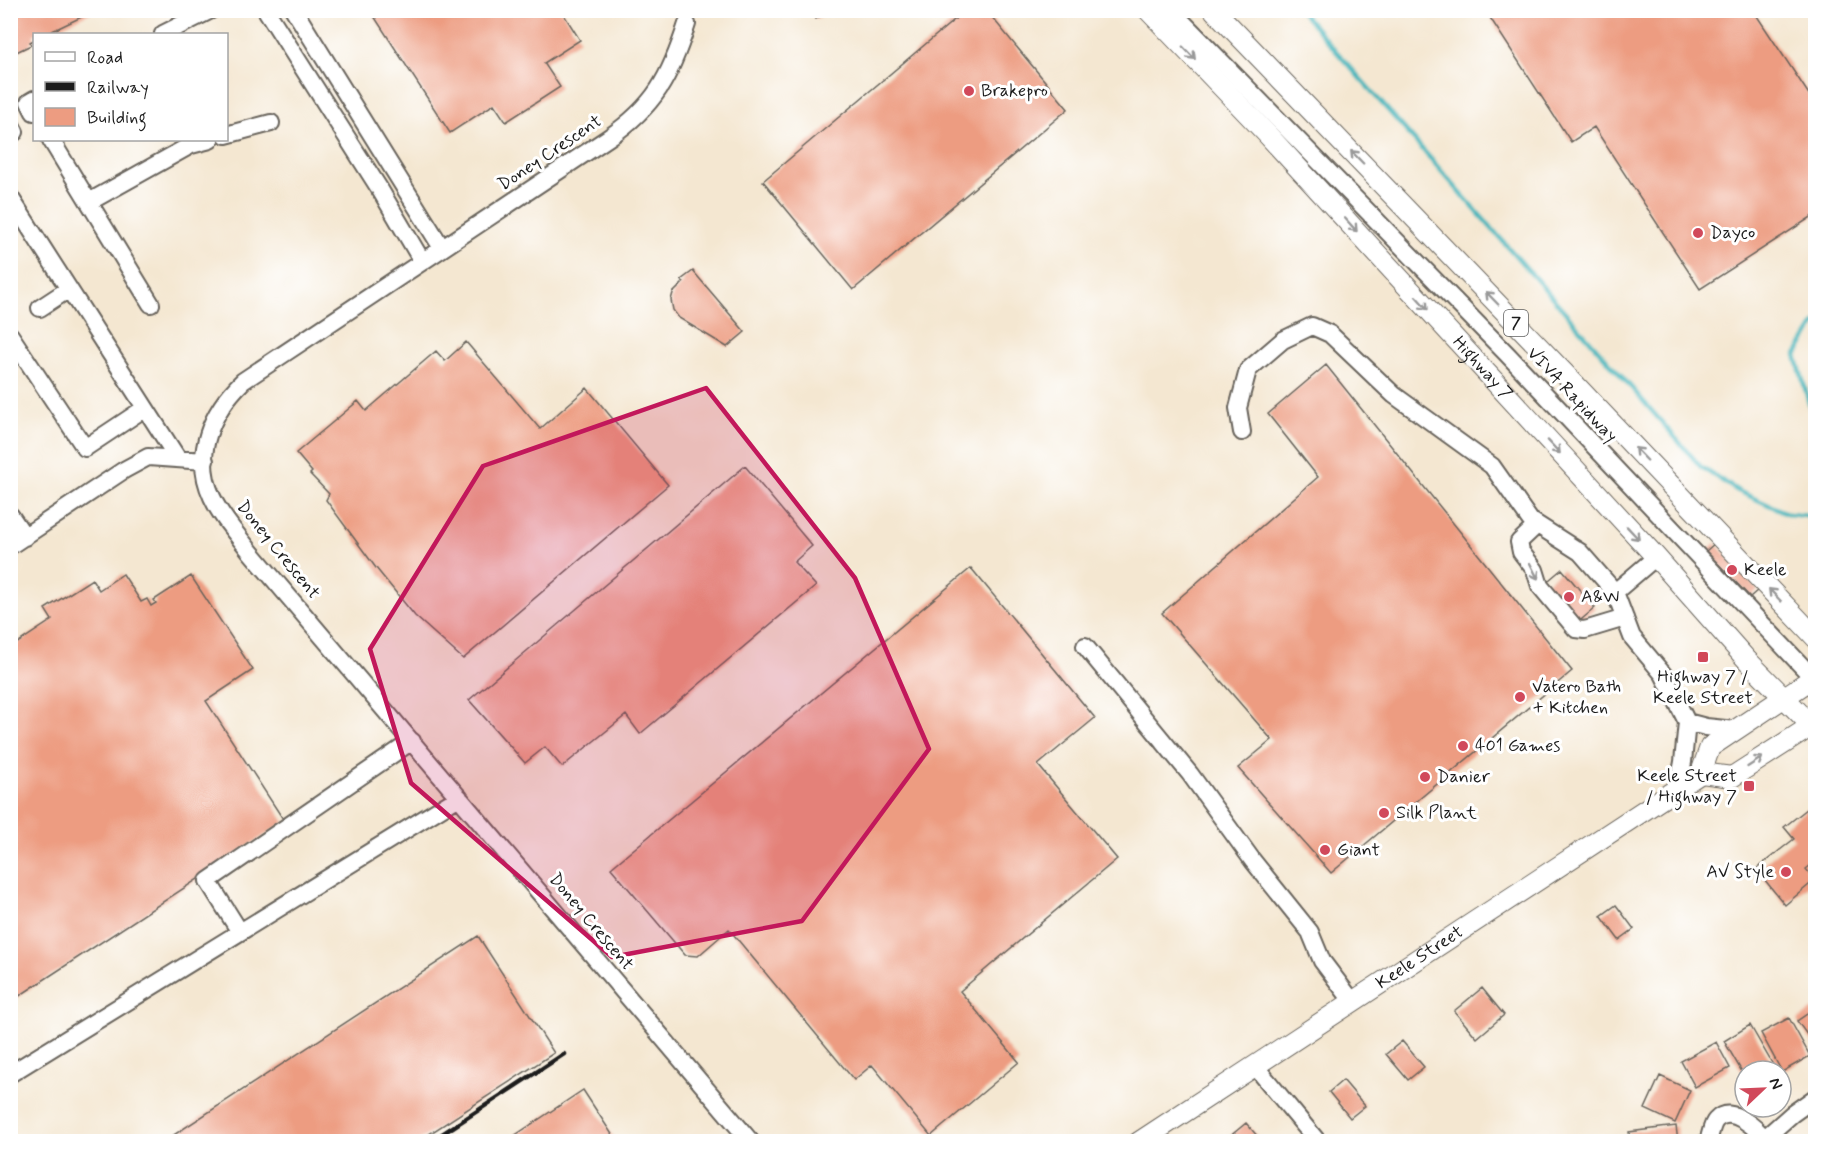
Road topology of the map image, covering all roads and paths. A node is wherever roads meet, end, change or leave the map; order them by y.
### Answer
1 (210, 10) edge
2 (266, 10) edge
3 (294, 10) edge
4 (1148, 10) edge
5 (1171, 10) edge
6 (1214, 10) edge
7 (687, 24) dead end
8 (165, 33) edge
9 (10, 123) edge
10 (271, 123) dead end
11 (10, 134) edge
12 (228, 134) edge
13 (52, 141) edge
14 (206, 141) edge
15 (10, 197) edge
16 (89, 202) junction
17 (442, 248) junction
18 (422, 261) junction
19 (69, 290) junction
20 (151, 304) dead end
21 (40, 308) dead end
22 (10, 335) edge
23 (145, 408) junction
24 (1242, 432) dead end
25 (177, 459) junction
26 (205, 461) junction
27 (11, 517) edge
28 (1537, 525) junction
29 (18, 541) edge
30 (1656, 557) junction
31 (1615, 592) junction
32 (1625, 618) junction
33 (1815, 638) edge
34 (1085, 646) dead end
35 (1814, 678) edge
36 (1784, 697) junction
37 (1687, 722) junction
38 (1814, 726) edge
39 (1735, 730) junction
40 (412, 741) junction
41 (1701, 773) junction
42 (1678, 788) junction
43 (459, 797) junction
44 (240, 932) junction
45 (1353, 1002) junction
46 (1255, 1066) junction
47 (10, 1074) edge
48 (1815, 1097) edge
49 (1766, 1140) edge
50 (751, 1142) edge
51 (1139, 1142) edge
52 (1317, 1142) edge
53 (1711, 1142) edge

1 - 8 street
2 - 18 street
3 - 17 street
4 -> 30 main road, Highway 7
5 - 35 street, VIVA Rapidway
33 -> 6 main road, 7
7 - 17 street, Doney Crescent
9 - 11 street
10 - 12 street
13 - 16 street
14 - 16 street
15 - 19 street
16 - 20 street
17 - 18 street, Doney Crescent
18 - 26 street, Doney Crescent
19 - 21 street
19 - 23 street
22 - 23 street
23 - 25 street
24 - 28 street
25 - 26 street
25 - 29 street
26 - 40 street, Doney Crescent
27 - 29 street
28 - 31 street
28 -> 32 street
30 - 31 street
30 - 36 main road, Highway 7
31 - 32 street
32 - 37 street
34 - 45 street
35 - 36 main road
36 - 38 main road, Highway 7
36 - 39 main road
37 - 39 street
37 - 42 street
41 -> 38 main road
39 - 41 main road
40 - 43 street, Doney Crescent
40 - 44 street
41 - 42 main road, Keele Street
42 - 45 main road, Keele Street
43 - 44 street
43 - 50 street, Doney Crescent
44 - 47 street
45 - 46 main road, Keele Street
46 - 51 main road, Keele Street
46 - 52 street
48 - 49 street
49 - 53 street

